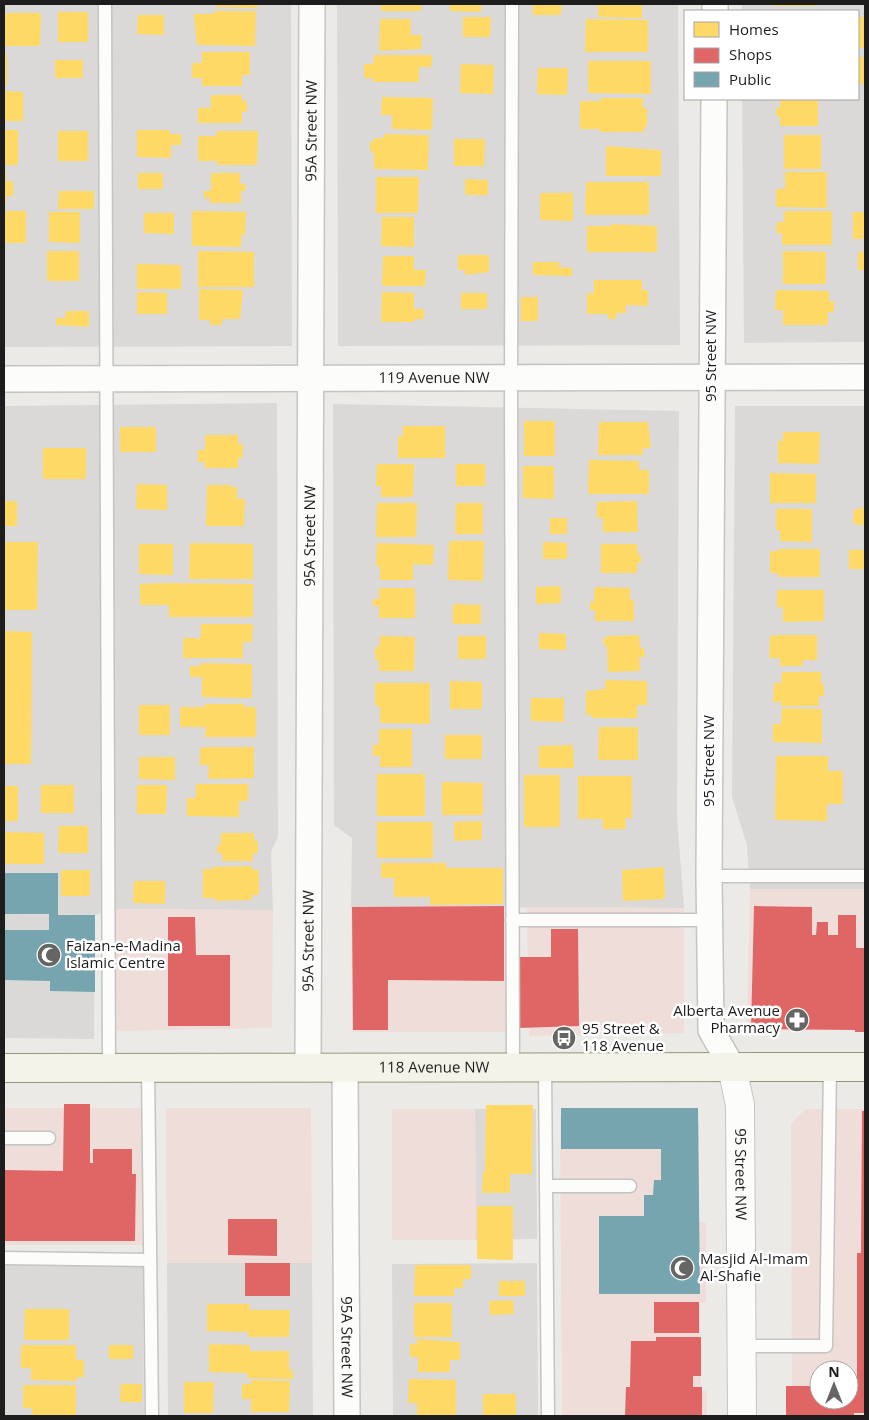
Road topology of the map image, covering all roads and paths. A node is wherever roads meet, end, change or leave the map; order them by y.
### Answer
1 (105, 4) edge
2 (312, 4) edge
3 (512, 4) edge
4 (714, 100) edge
5 (865, 377) edge
6 (511, 378) junction
7 (711, 378) junction
8 (4, 379) edge
9 (106, 379) junction
10 (311, 379) junction
11 (709, 876) junction
12 (865, 876) edge
13 (512, 920) junction
14 (709, 920) junction
15 (148, 1067) junction
16 (308, 1067) junction
17 (345, 1067) junction
18 (513, 1067) junction
19 (545, 1067) junction
20 (732, 1067) junction
21 (830, 1067) junction
22 (865, 1067) edge
23 (4, 1068) edge
24 (109, 1068) junction
25 (4, 1138) edge
26 (49, 1138) dead end
27 (546, 1186) junction
28 (630, 1186) dead end
29 (4, 1258) edge
30 (149, 1260) junction
31 (741, 1346) junction
32 (152, 1416) edge
33 (347, 1416) edge
34 (548, 1416) edge
35 (742, 1416) edge

1 - 9 lane
2 - 10 street, 95A Street NW
3 - 6 lane
4 - 7 street, 95 Street NW
5 - 7 street, 119 Avenue NW
6 - 7 street, 119 Avenue NW
6 - 10 street, 119 Avenue NW
6 - 13 lane
7 - 11 street, 95 Street NW
8 - 9 street, 119 Avenue NW
9 - 10 street, 119 Avenue NW
9 - 24 lane
10 - 16 street, 95A Street NW
11 - 12 lane
11 - 14 street, 95 Street NW
13 - 14 lane
13 - 18 lane
14 - 20 street, 95 Street NW
15 - 16 main road, 118 Avenue NW
15 - 24 main road, 118 Avenue NW
15 - 30 lane
16 - 17 main road, 118 Avenue NW
17 - 18 main road, 118 Avenue NW
17 - 33 street, 95A Street NW
18 - 19 main road, 118 Avenue NW
19 - 20 main road, 118 Avenue NW
19 - 27 lane
20 - 21 main road, 118 Avenue NW
20 - 31 street, 95 Street NW
21 - 22 main road, 118 Avenue NW
21 - 31 lane
23 - 24 main road, 118 Avenue NW
25 - 26 lane
27 - 28 lane
27 - 34 lane
29 - 30 lane
30 - 32 lane
31 - 35 street, 95 Street NW

